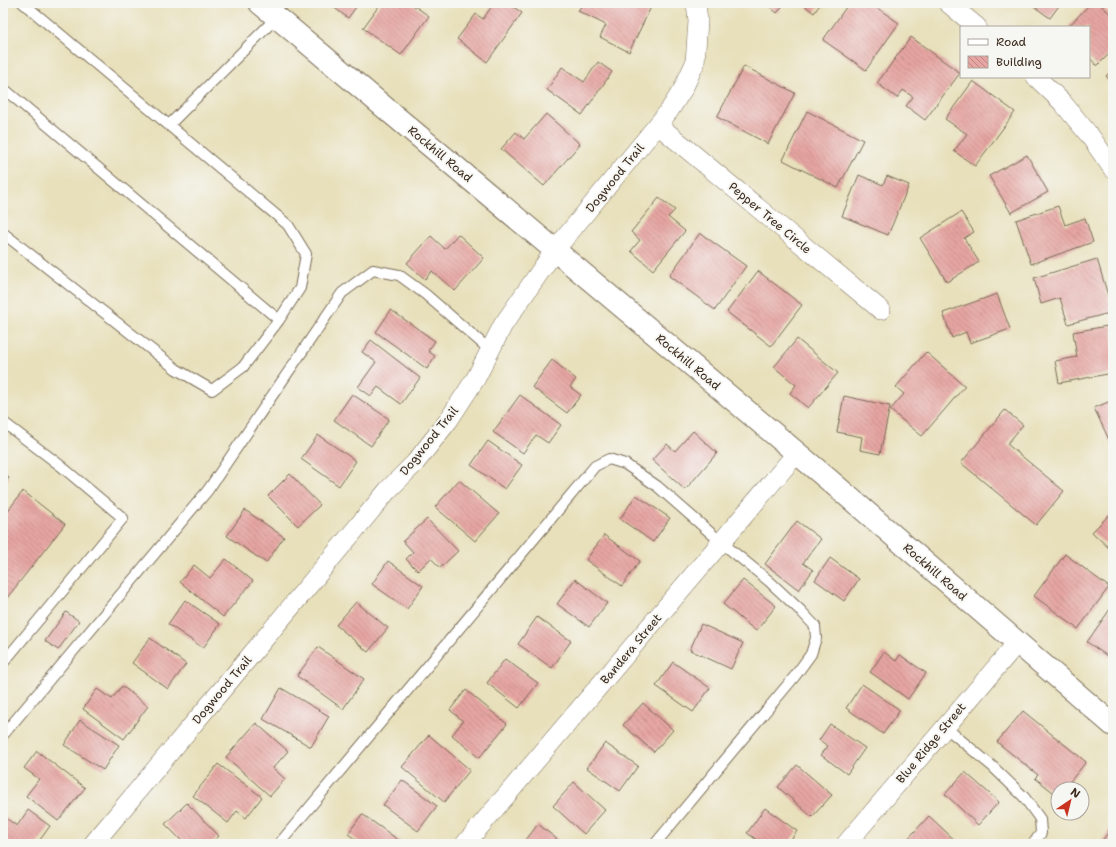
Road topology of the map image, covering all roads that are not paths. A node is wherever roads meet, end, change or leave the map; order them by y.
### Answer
1 (23, 3) edge
2 (260, 3) edge
3 (696, 3) edge
4 (948, 3) edge
5 (277, 17) junction
6 (976, 26) edge
7 (1037, 78) edge
8 (3, 88) edge
9 (658, 125) junction
10 (169, 126) junction
11 (1113, 169) edge
12 (3, 233) edge
13 (555, 250) junction
14 (881, 310) dead end
15 (279, 320) junction
16 (490, 350) junction
17 (3, 422) edge
18 (796, 454) junction
19 (721, 542) junction
20 (1017, 643) junction
21 (3, 663) edge
22 (1113, 726) edge
23 (945, 727) junction
24 (3, 735) edge
25 (93, 844) edge
26 (280, 844) edge
27 (466, 844) edge
28 (654, 844) edge
29 (846, 844) edge
30 (1033, 844) edge

1 - 10 lane
2 - 5 street, Rockhill Road
3 - 9 street, Dogwood Trail
4 - 6 street
5 - 10 lane
5 - 13 street, Rockhill Road
7 - 11 street
8 - 15 lane
9 - 13 street, Dogwood Trail
9 - 14 street, Pepper Tree Circle
10 - 15 lane
12 - 15 lane
13 - 16 street, Dogwood Trail
13 - 18 street, Rockhill Road
16 - 24 lane
16 - 25 street, Dogwood Trail
17 - 21 lane
18 - 19 street, Bandera Street
18 - 20 street, Rockhill Road
19 - 26 lane
19 - 27 street, Bandera Street
19 - 28 lane
20 - 22 street, Rockhill Road
20 - 23 street, Blue Ridge Street
23 - 29 street, Blue Ridge Street
23 - 30 lane

